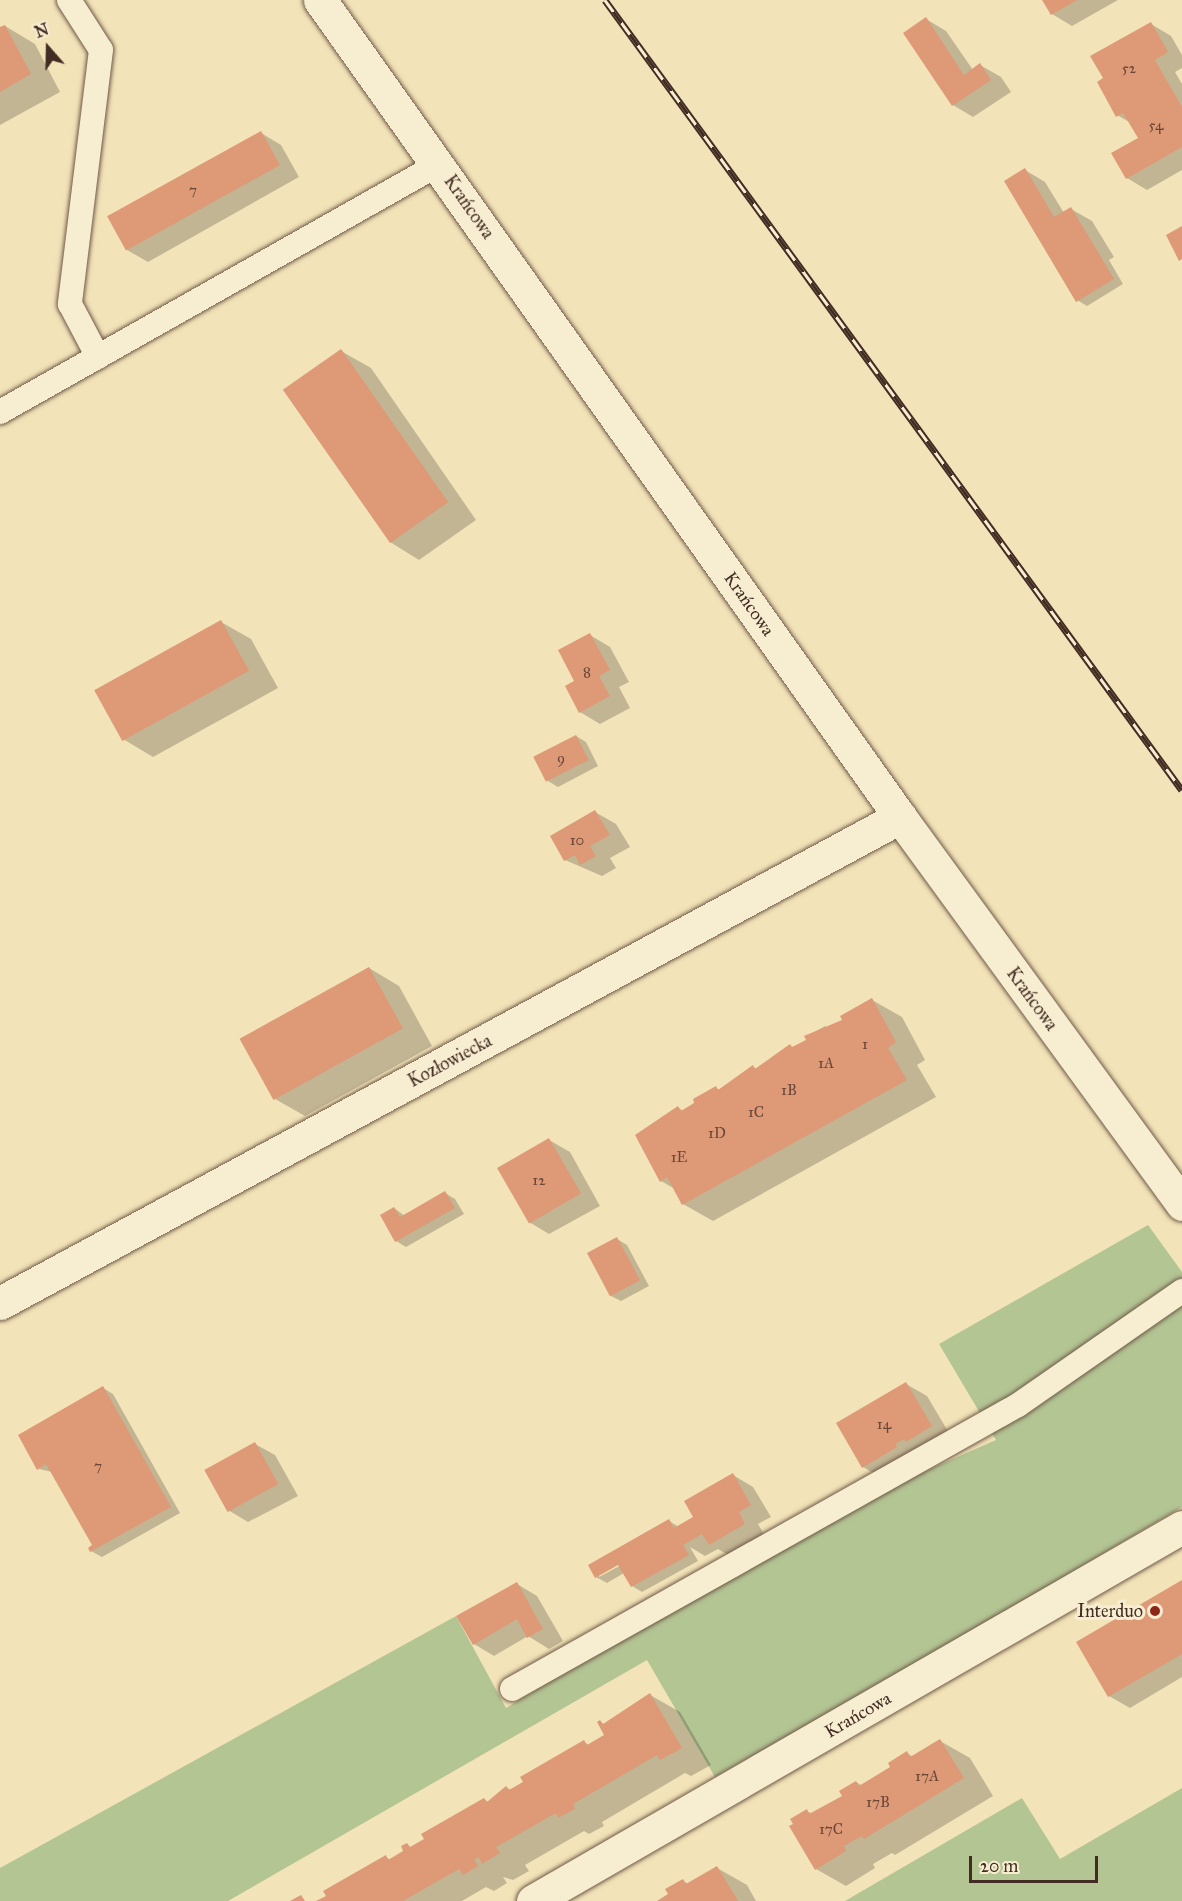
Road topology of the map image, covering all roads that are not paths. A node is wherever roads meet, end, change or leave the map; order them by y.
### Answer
1 (69, 0) edge
2 (320, 0) edge
3 (439, 164) junction
4 (98, 357) junction
5 (0, 412) edge
6 (900, 817) junction
7 (1182, 1204) edge
8 (1182, 1291) edge
9 (0, 1303) edge
10 (1182, 1527) edge
11 (512, 1689) dead end
12 (533, 1901) edge

1 - 4 lane
2 - 3 street, Krańcowa
3 - 4 lane
3 - 6 street, Krańcowa
4 - 5 lane
6 - 7 street, Krańcowa
6 - 9 street, Kozłowiecka
8 - 11 lane
10 - 12 street, Krańcowa

